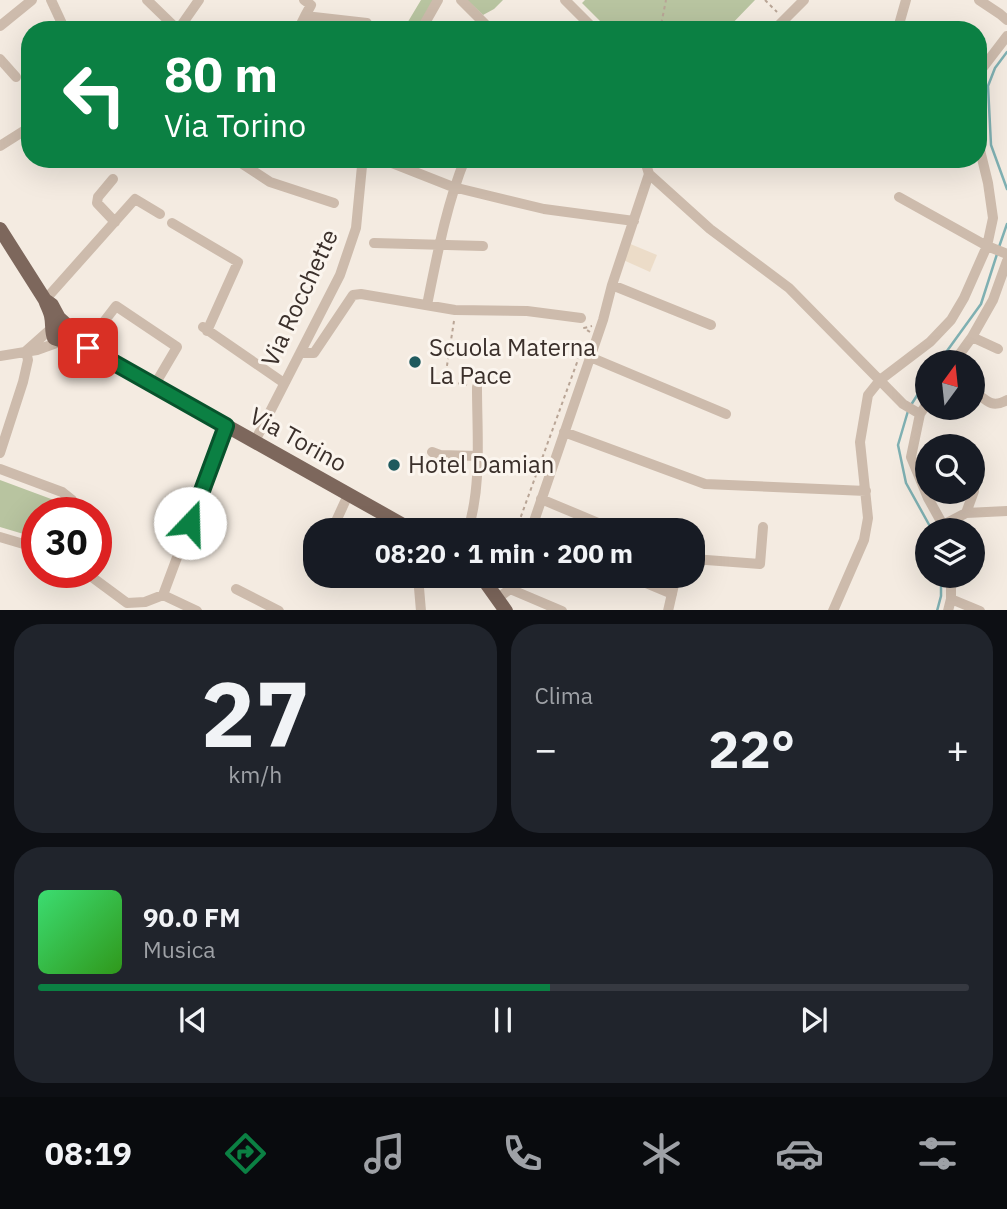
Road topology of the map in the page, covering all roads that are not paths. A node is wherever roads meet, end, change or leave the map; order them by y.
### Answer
1 (32, 0) edge
2 (51, 0) edge
3 (147, 0) edge
4 (199, 0) edge
5 (304, 0) edge
6 (438, 0) edge
7 (461, 0) edge
8 (565, 0) edge
9 (804, 0) edge
10 (906, 0) edge
11 (979, 0) edge
12 (305, 16) junction
13 (1007, 20) edge
14 (61, 21) edge
15 (169, 21) edge
16 (184, 21) edge
17 (302, 21) edge
18 (349, 21) edge
19 (426, 21) edge
20 (482, 21) edge
21 (586, 21) edge
22 (783, 21) edge
23 (900, 21) edge
24 (0, 26) edge
25 (1007, 36) edge
26 (0, 59) edge
27 (987, 62) edge
28 (16, 77) dead end
29 (21, 133) edge
30 (0, 146) edge
31 (248, 168) edge
32 (362, 168) edge
33 (405, 168) edge
34 (461, 168) edge
35 (645, 168) edge
36 (650, 168) edge
37 (984, 168) edge
38 (113, 179) dead end
39 (453, 187) junction
40 (899, 197) dead end
41 (334, 203) dead end
42 (160, 214) dead end
43 (635, 221) junction
44 (115, 222) junction
45 (172, 223) dead end
46 (0, 229) edge
47 (374, 243) dead end
48 (438, 246) junction
49 (483, 246) dead end
50 (987, 246) junction
51 (1007, 254) edge
52 (1007, 261) edge
53 (612, 285) junction
54 (45, 300) junction
55 (427, 305) junction
56 (581, 318) road end
57 (711, 325) dead end
58 (63, 333) junction
59 (972, 337) junction
60 (88, 348) junction
61 (998, 349) dead end
62 (963, 350) edge
63 (26, 351) junction
64 (299, 353) junction
65 (0, 356) edge
66 (590, 357) junction
67 (880, 380) junction
68 (284, 383) junction
69 (154, 386) junction
70 (477, 387) road end
71 (985, 399) edge
72 (1007, 400) edge
73 (915, 412) edge
74 (726, 414) dead end
75 (916, 420) edge
76 (226, 426) junction
77 (564, 432) junction
78 (255, 441) junction
79 (432, 452) dead end
80 (0, 453) edge
81 (478, 456) junction
82 (0, 469) edge
83 (866, 491) junction
84 (348, 495) junction
85 (68, 497) edge
86 (541, 499) junction
87 (969, 504) edge
88 (1007, 511) edge
89 (966, 513) junction
90 (337, 518) edge
91 (390, 518) edge
92 (471, 518) edge
93 (535, 518) edge
94 (586, 518) edge
95 (939, 518) edge
96 (959, 518) edge
97 (763, 527) dead end
98 (0, 537) edge
99 (21, 543) edge
100 (705, 560) edge
101 (107, 588) edge
102 (419, 588) edge
103 (490, 588) edge
104 (658, 588) edge
105 (673, 588) edge
106 (951, 588) edge
107 (236, 589) dead end
108 (510, 589) joint
109 (672, 594) junction
110 (163, 595) junction
111 (951, 599) junction
112 (502, 604) edge
113 (143, 606) edge
114 (195, 610) edge
115 (277, 610) edge
116 (421, 610) edge
117 (560, 610) edge
118 (668, 610) edge
119 (833, 610) edge
120 (948, 610) edge
121 (978, 610) edge

1 - 24 street
2 - 14 street
3 - 15 street
4 - 16 street
5 - 12 street
6 - 19 street
7 - 20 street
8 - 21 street
9 - 22 street
10 - 23 street
11 - 13 street
12 - 17 street
12 - 18 street
25 - 27 street
26 - 28 street
29 - 30 street
31 - 41 street
32 - 64 street, Via Rocchette
33 - 39 street
34 - 39 street
35 - 43 street
36 - 67 street
37 - 50 street
38 - 44 street
39 - 43 street
39 - 48 street
40 - 50 street
42 - 44 street
43 - 53 street
44 - 54 street
45 - 68 street
46 - 54 main road, Via Torino
47 - 48 street
48 - 49 street
48 - 55 street
50 - 51 street
50 - 67 street
52 - 59 street
53 - 57 street
53 - 66 street
54 - 58 main road, Via Torino
55 - 56 street
55 - 64 street
58 - 60 main road, Via Torino
58 - 63 street
58 - 63 street
59 - 61 street
59 - 62 street
60 - 69 main road, Via Torino
60 - 69 street
63 - 65 street
63 - 80 street
64 - 68 street, Via Rocchette
66 - 74 street
66 - 77 street
67 - 73 street
67 - 83 street
68 - 78 street, Via Rocchette
69 - 76 main road, Via Torino
70 - 81 street
71 - 72 street
75 - 95 street
76 - 78 main road, Via Torino
76 - 110 street
77 - 83 street
77 - 86 street
78 - 84 main road, Via Torino
79 - 81 street
81 - 92 street
82 - 85 street
83 - 119 street
84 - 90 street
84 - 91 main road, Via Torino
86 - 93 street
86 - 94 street
87 - 89 street
88 - 89 street
89 - 96 street
97 - 100 street
98 - 99 street
101 - 113 street
102 - 116 street
103 - 112 main road
104 - 109 street
105 - 109 street
106 - 111 street
107 - 115 street
108 - 112 street
108 - 117 street
109 - 118 street
110 - 113 street
110 - 114 street
111 - 120 street
111 - 121 street

